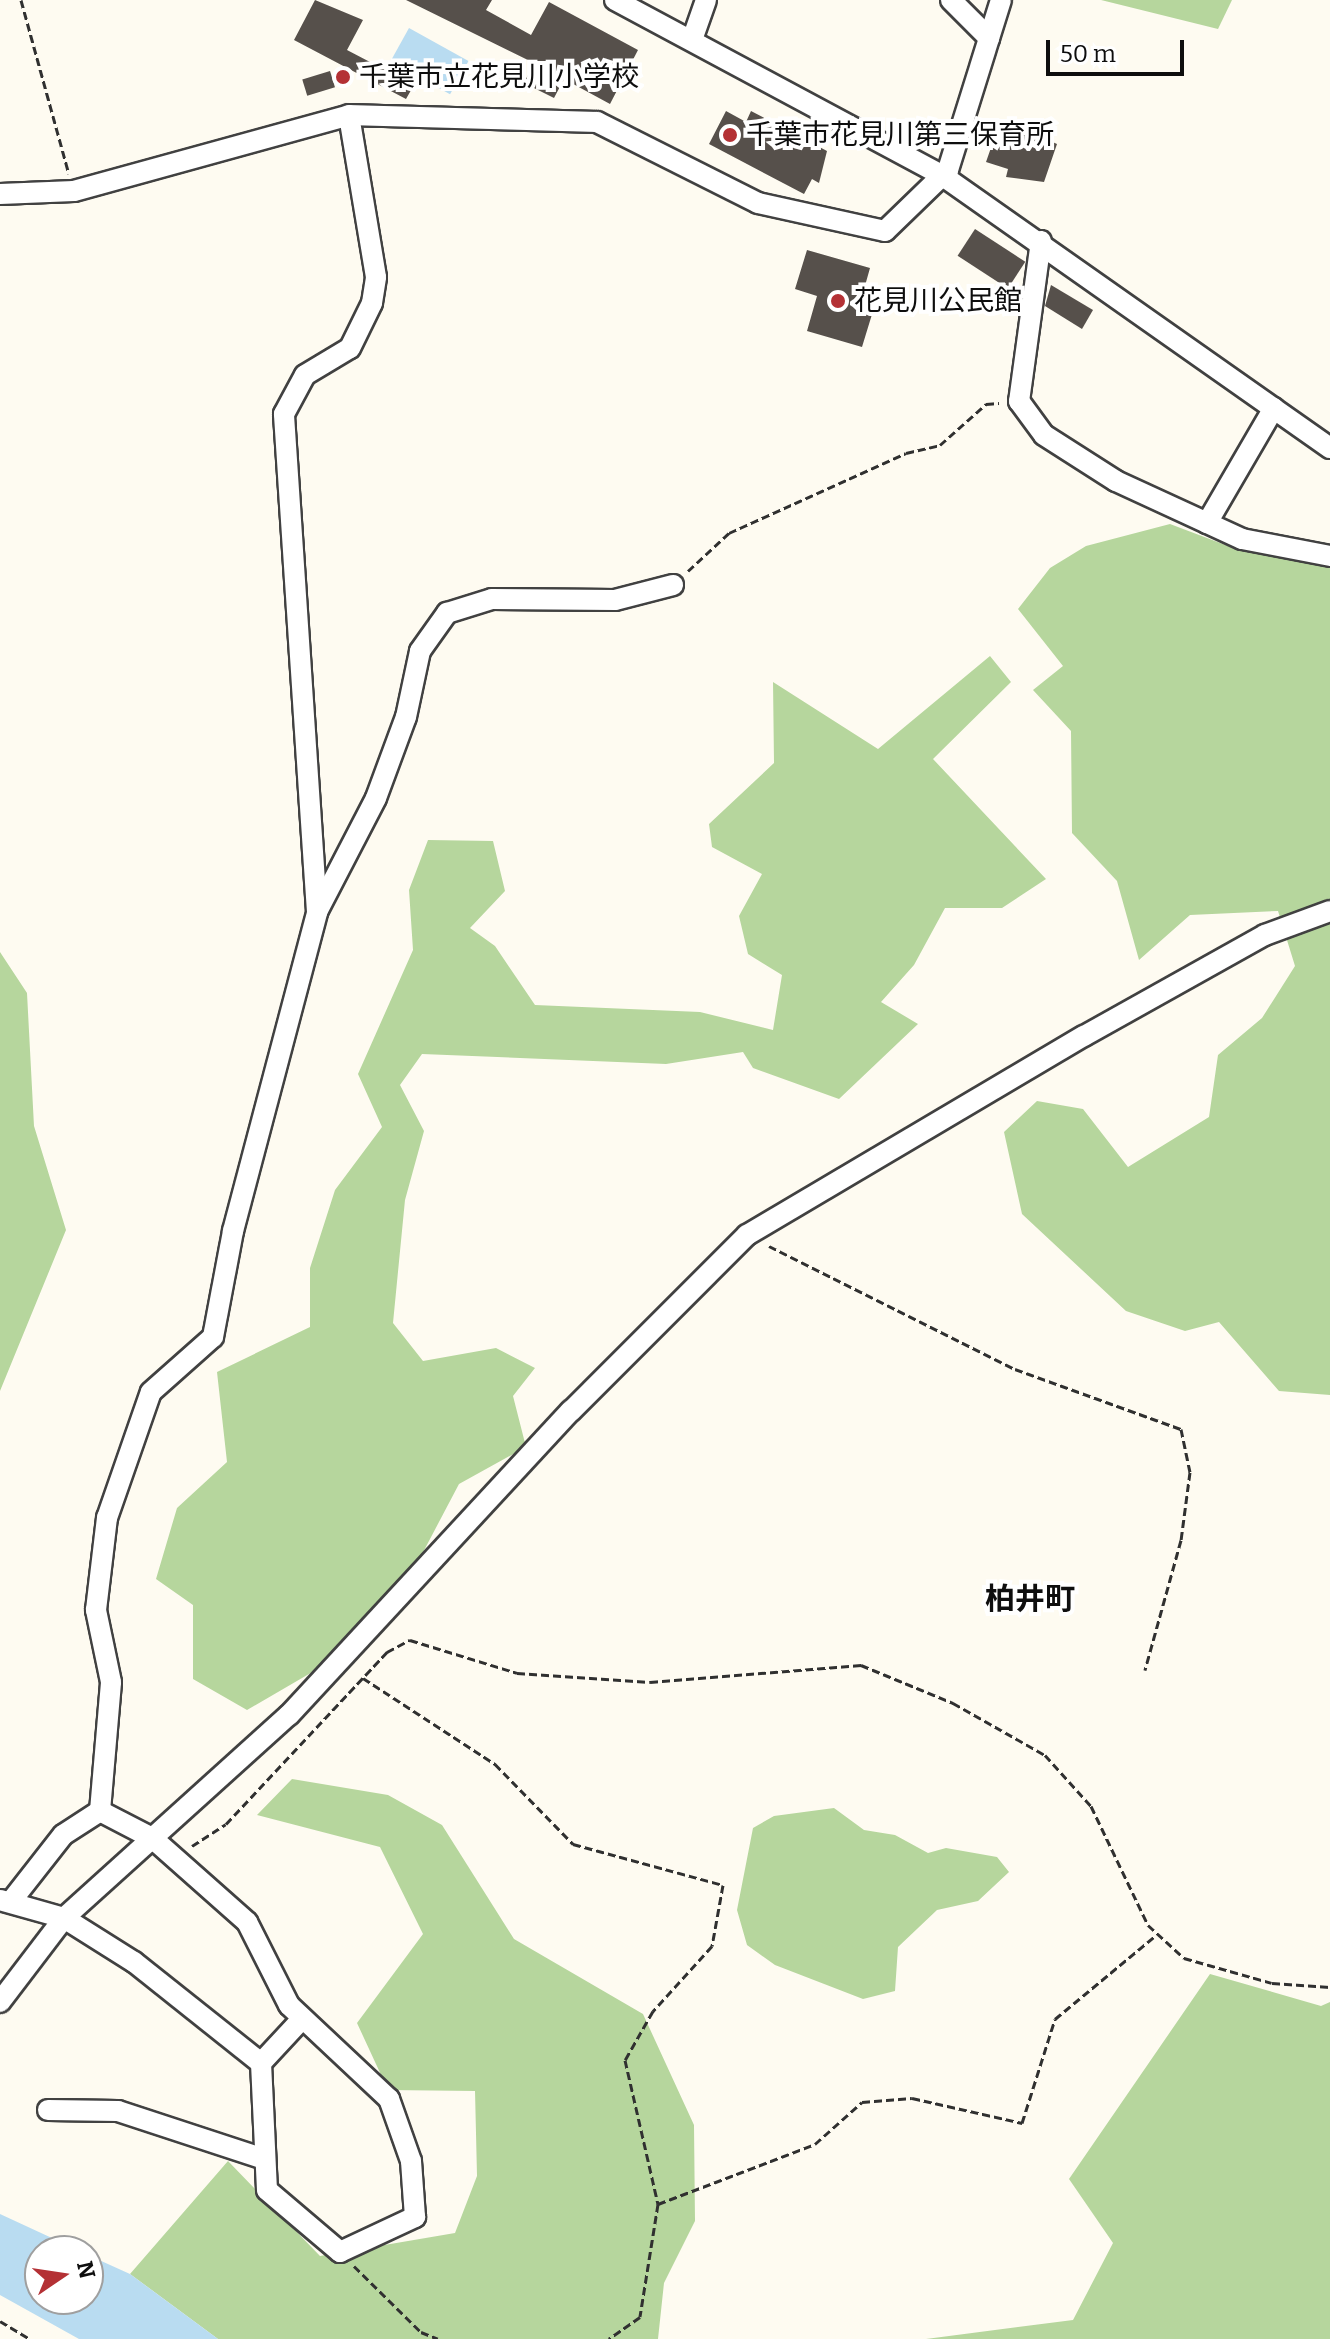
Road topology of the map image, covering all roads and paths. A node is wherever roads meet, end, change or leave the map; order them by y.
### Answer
1 (21, 0) edge
2 (706, 0) edge
3 (951, 0) edge
4 (1001, 0) edge
5 (619, 1) edge
6 (989, 38) junction
7 (692, 40) junction
8 (349, 115) junction
9 (943, 176) junction
10 (74, 191) junction
11 (0, 194) edge
12 (1041, 241) junction
13 (1019, 401) junction
14 (1274, 408) junction
15 (1330, 448) edge
16 (1207, 523) junction
17 (1330, 556) edge
18 (673, 585) joint
19 (1330, 911) edge
20 (317, 912) junction
21 (747, 1235) junction
22 (1145, 1670) dead end
23 (363, 1678) junction
24 (100, 1811) junction
25 (152, 1838) junction
26 (175, 1856) junction
27 (6, 1900) edge
28 (64, 1918) junction
29 (1156, 1935) junction
30 (1330, 1987) edge
31 (0, 2002) edge
32 (301, 2020) junction
33 (261, 2063) junction
34 (48, 2110) dead end
35 (264, 2159) junction
36 (658, 2204) junction
37 (340, 2252) junction
38 (0, 2321) edge
39 (30, 2339) edge
40 (438, 2339) edge
41 (609, 2339) edge

1 - 10 path
2 - 7 street
3 - 6 street
4 - 6 street
5 - 7 street
6 - 9 street
7 - 9 street
8 - 9 street
8 - 10 street
8 - 20 street
9 - 12 street
10 - 11 street
12 - 13 street
12 - 14 street
13 - 16 street
13 - 18 path
14 - 15 street
14 - 16 street
16 - 17 street
18 - 20 street
19 - 21 street
20 - 24 street
21 - 22 path
21 - 25 street
23 - 26 path
23 - 29 path
23 - 36 path
24 - 25 street
24 - 27 street
25 - 26 street
25 - 28 street
26 - 32 street
27 - 28 street
28 - 31 street
28 - 33 street
29 - 30 path
29 - 36 path
32 - 33 street
32 - 37 street
33 - 35 street
34 - 35 street
35 - 37 street
36 - 41 path
37 - 40 path
38 - 39 path

